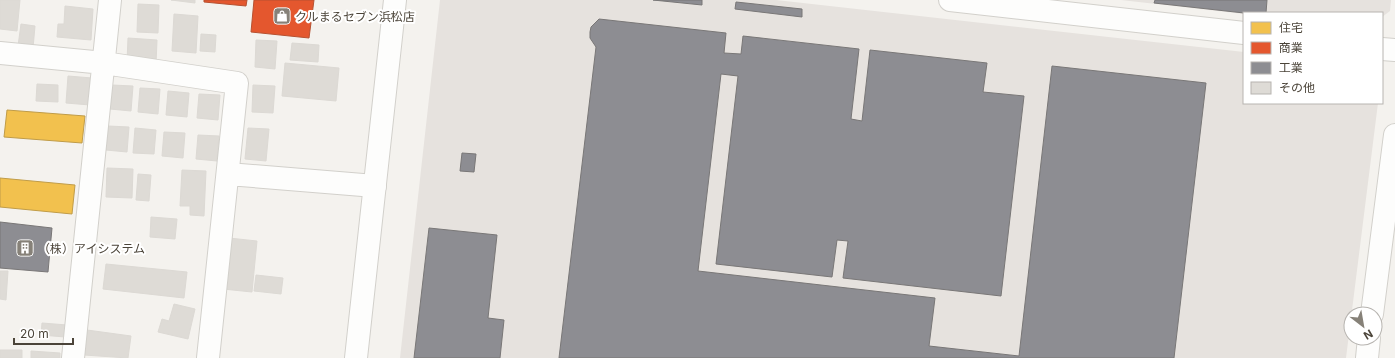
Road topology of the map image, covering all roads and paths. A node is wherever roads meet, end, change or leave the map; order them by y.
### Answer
1 (110, 0) edge
2 (395, 0) edge
3 (950, 0) edge
4 (1243, 33) edge
5 (1383, 48) edge
6 (1395, 50) edge
7 (0, 53) edge
8 (104, 63) junction
9 (1395, 135) edge
10 (228, 174) junction
11 (375, 186) junction
12 (1373, 306) edge
13 (1368, 346) edge
14 (73, 358) edge
15 (208, 358) edge
16 (356, 358) edge
17 (1367, 358) edge

1 - 8 street
2 - 11 street
3 - 4 street
5 - 6 street
7 - 8 street
8 - 10 street
8 - 14 street
9 - 12 street
10 - 11 street
10 - 15 street
11 - 16 street
13 - 17 street

